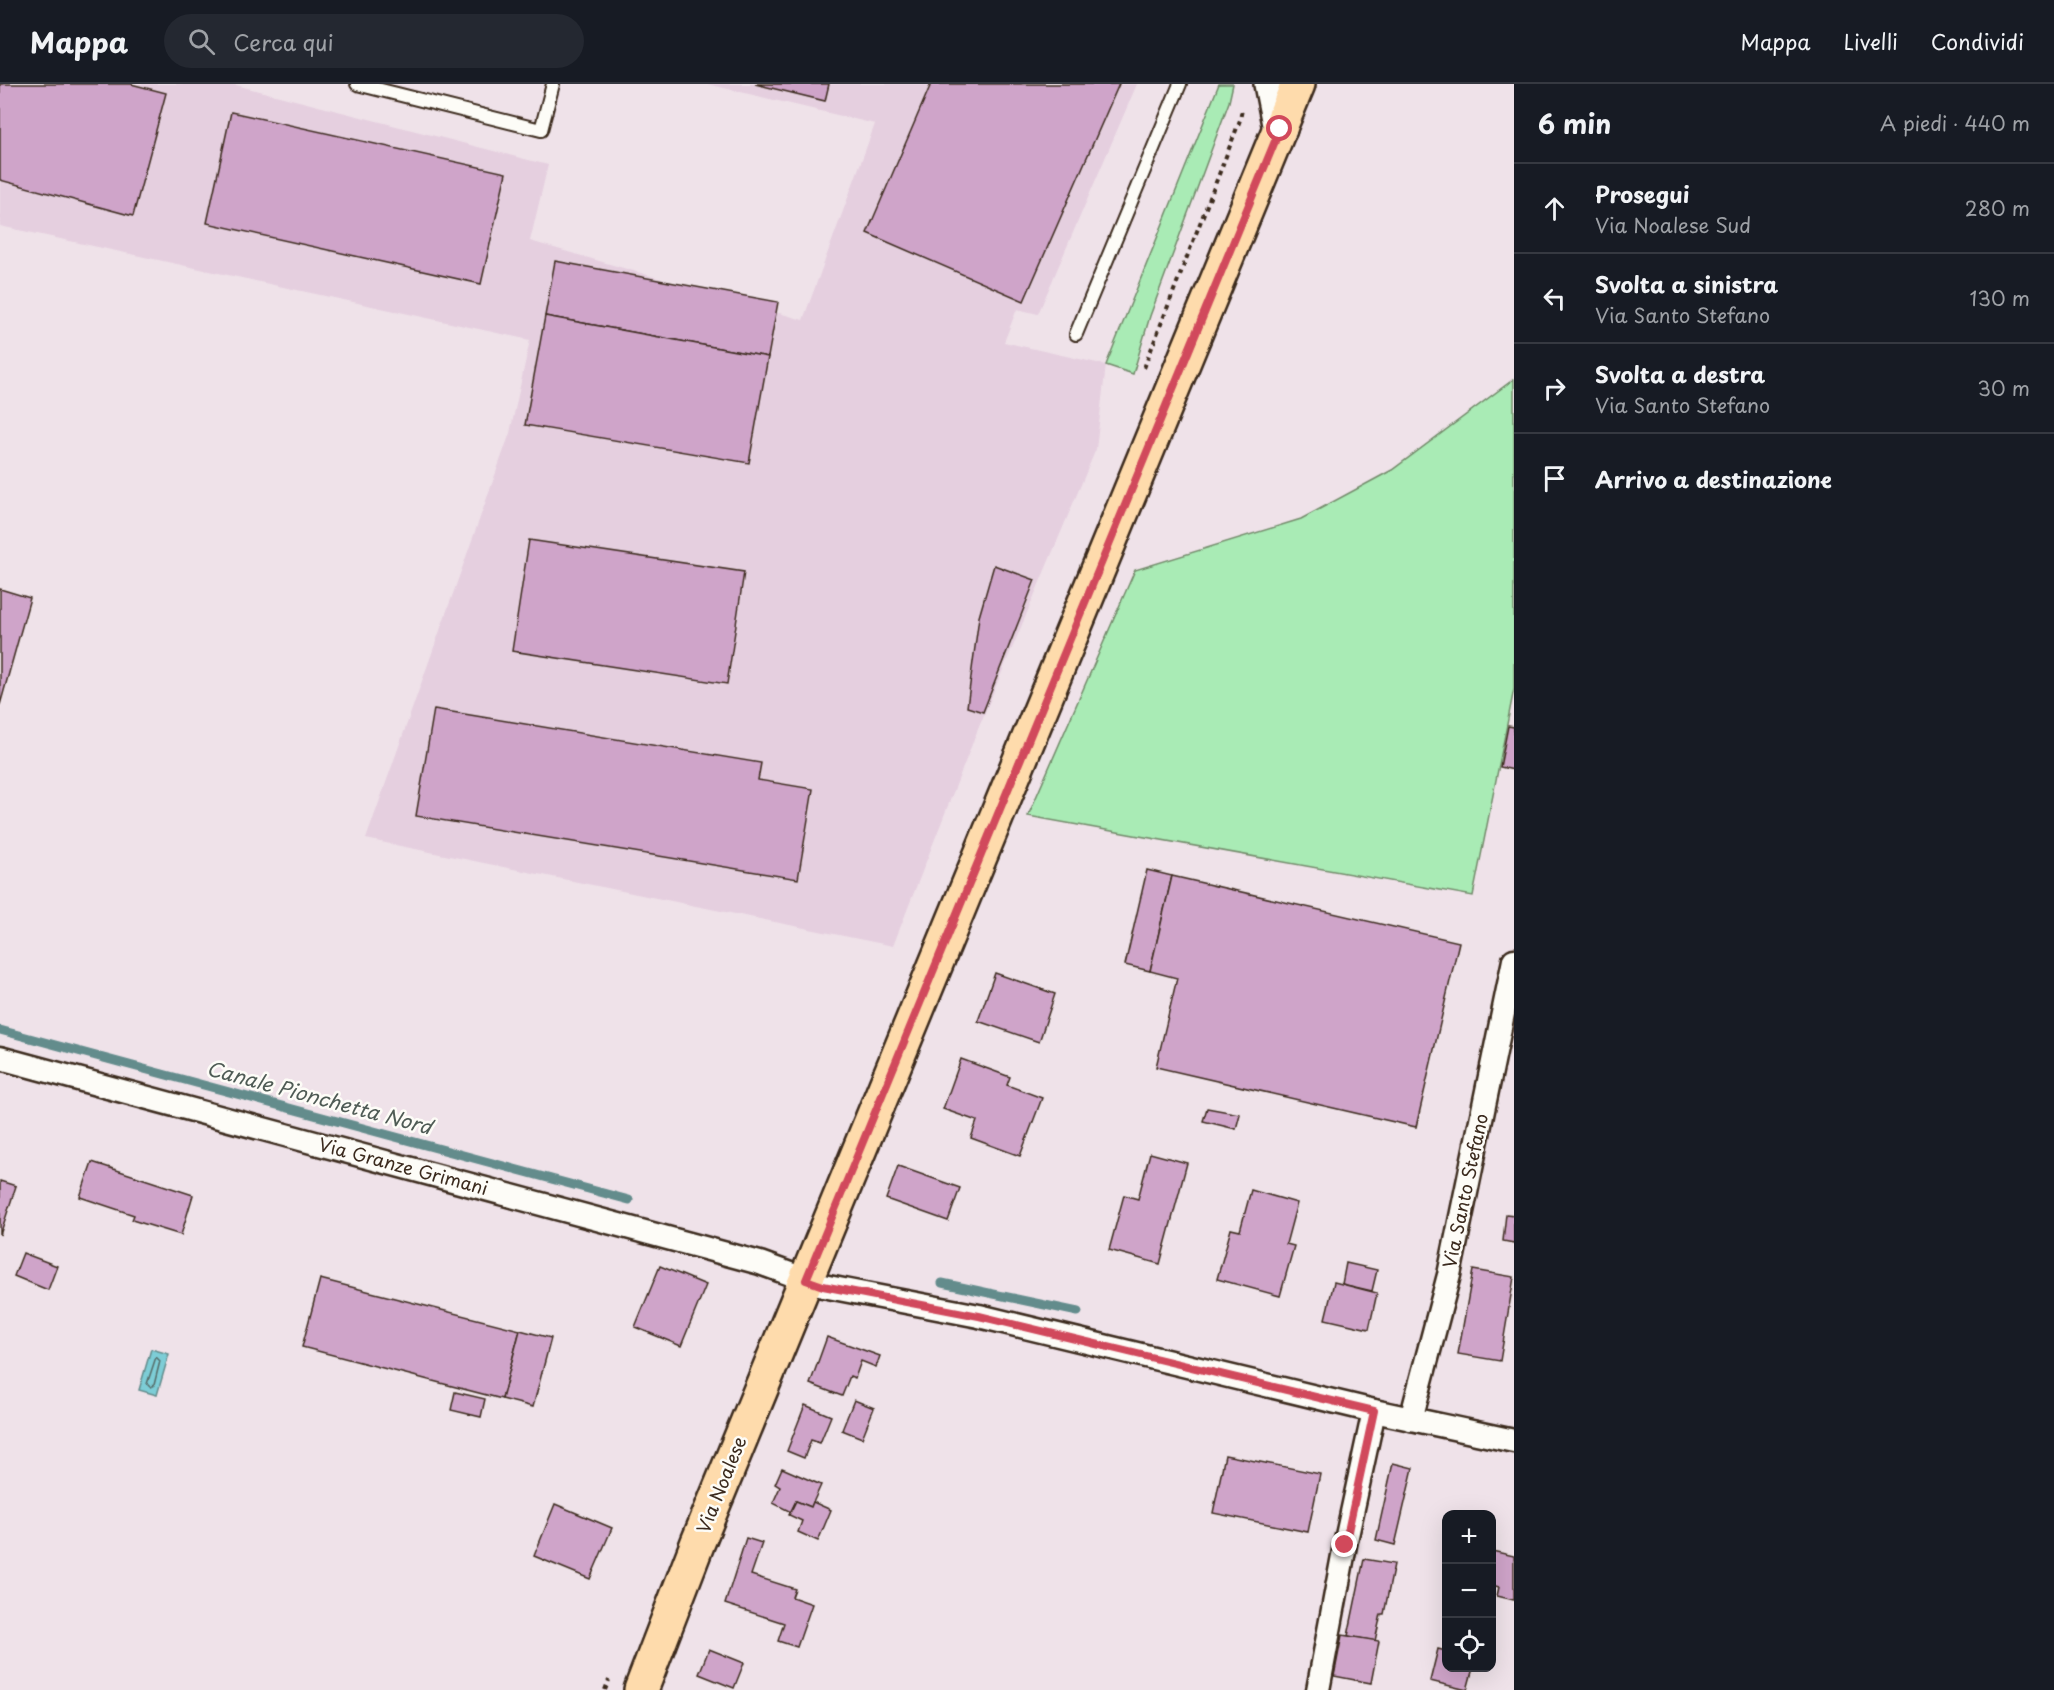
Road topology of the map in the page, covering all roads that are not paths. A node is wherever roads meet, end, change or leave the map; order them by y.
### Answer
1 (357, 84) edge
2 (553, 84) edge
3 (1180, 84) edge
4 (1271, 84) edge
5 (1298, 84) edge
6 (1280, 129) junction
7 (1076, 334) dead end
8 (1514, 960) edge
9 (0, 1058) edge
10 (806, 1280) junction
11 (1374, 1411) junction
12 (1411, 1419) junction
13 (1514, 1441) edge
14 (641, 1690) edge
15 (1318, 1690) edge

1 - 2 lane
3 - 7 lane
4 - 6 street
5 - 6 main road, Via Noalese
6 - 10 main road, Via Noalese
8 - 12 street, Via Santo Stefano
9 - 10 street, Via Granze Grimani
10 - 11 street
10 - 14 main road, Via Noalese
11 - 12 street
11 - 15 street
12 - 13 street

